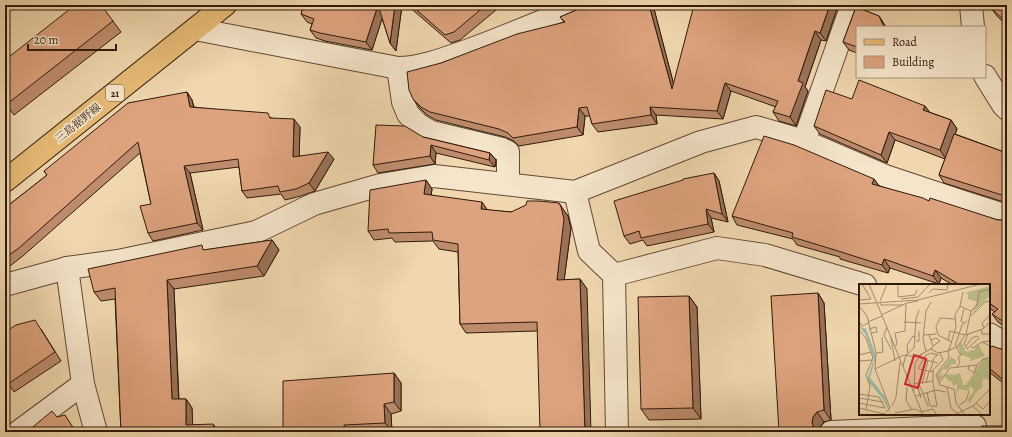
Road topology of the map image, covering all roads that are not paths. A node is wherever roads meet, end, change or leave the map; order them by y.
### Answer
1 (225, 5) edge
2 (582, 5) edge
3 (852, 5) edge
4 (972, 5) edge
5 (973, 26) edge
6 (195, 29) junction
7 (398, 68) junction
8 (986, 78) edge
9 (1007, 109) edge
10 (804, 141) junction
11 (5, 181) edge
12 (508, 184) junction
13 (575, 192) junction
14 (1007, 216) edge
15 (67, 268) junction
16 (614, 275) junction
17 (861, 284) edge
18 (5, 285) edge
19 (990, 335) edge
20 (1007, 345) edge
21 (83, 384) junction
22 (18, 432) edge
23 (96, 432) edge
24 (618, 432) edge
25 (831, 432) edge
26 (976, 432) edge

1 - 6 main road, 三島裾野線 / 21
2 - 7 street
3 - 10 street
4 - 5 street
6 - 7 street
6 - 11 main road, 三島裾野線 / 21
7 - 12 street
8 - 9 street
10 - 13 street
10 - 14 street
12 - 13 street
12 - 15 street
13 - 16 street
15 - 18 street
15 - 21 street
16 - 17 street
16 - 24 street
19 - 20 street
21 - 22 street
21 - 23 street
25 - 26 street

